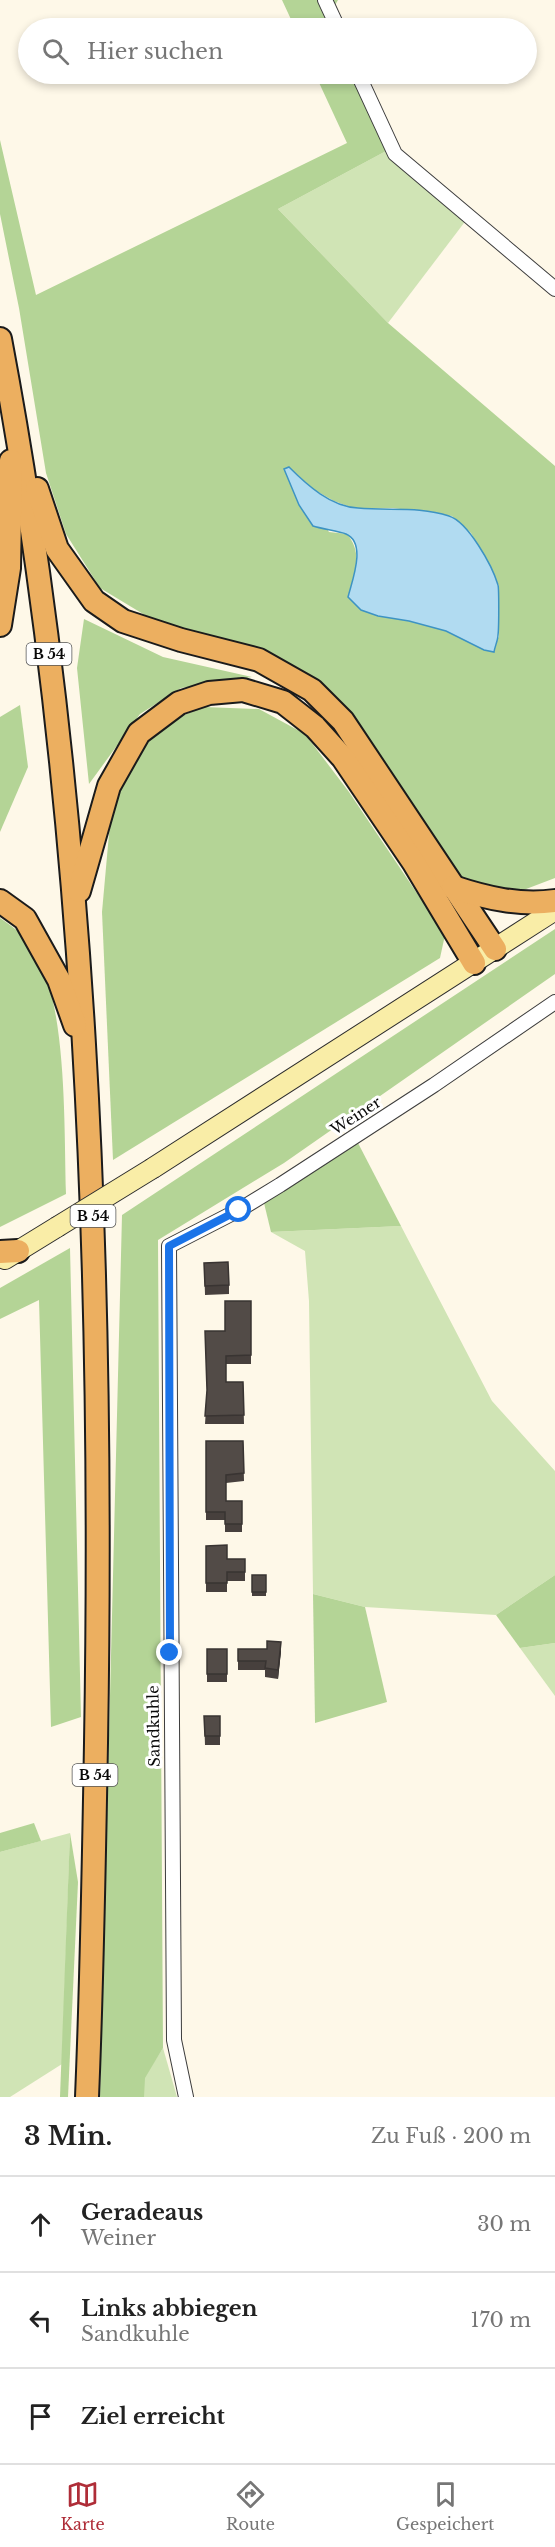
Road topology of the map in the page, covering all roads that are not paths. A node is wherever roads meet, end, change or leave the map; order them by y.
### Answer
1 (325, 0) edge
2 (333, 18) edge
3 (363, 84) edge
4 (555, 290) edge
5 (0, 339) edge
6 (12, 405) junction
7 (0, 625) edge
8 (453, 887) junction
9 (0, 901) edge
10 (555, 901) edge
11 (75, 904) junction
12 (555, 910) edge
13 (495, 949) junction
14 (474, 963) junction
15 (555, 1002) edge
16 (85, 1050) junction
17 (169, 1246) joint
18 (6, 1255) edge
19 (87, 2097) edge
20 (186, 2097) edge

1 - 2 street
3 - 4 street
5 - 6 highway, B 54
6 - 7 highway
6 - 8 highway
6 - 11 highway, B 54
8 - 10 highway
8 - 13 highway
9 - 16 highway
11 - 14 highway
11 - 16 highway, B 54
12 - 13 main road
13 - 14 main road
14 - 18 main road, bridge
15 - 17 street, Weiner
16 - 19 highway, B 54
17 - 20 street, Sandkuhle

